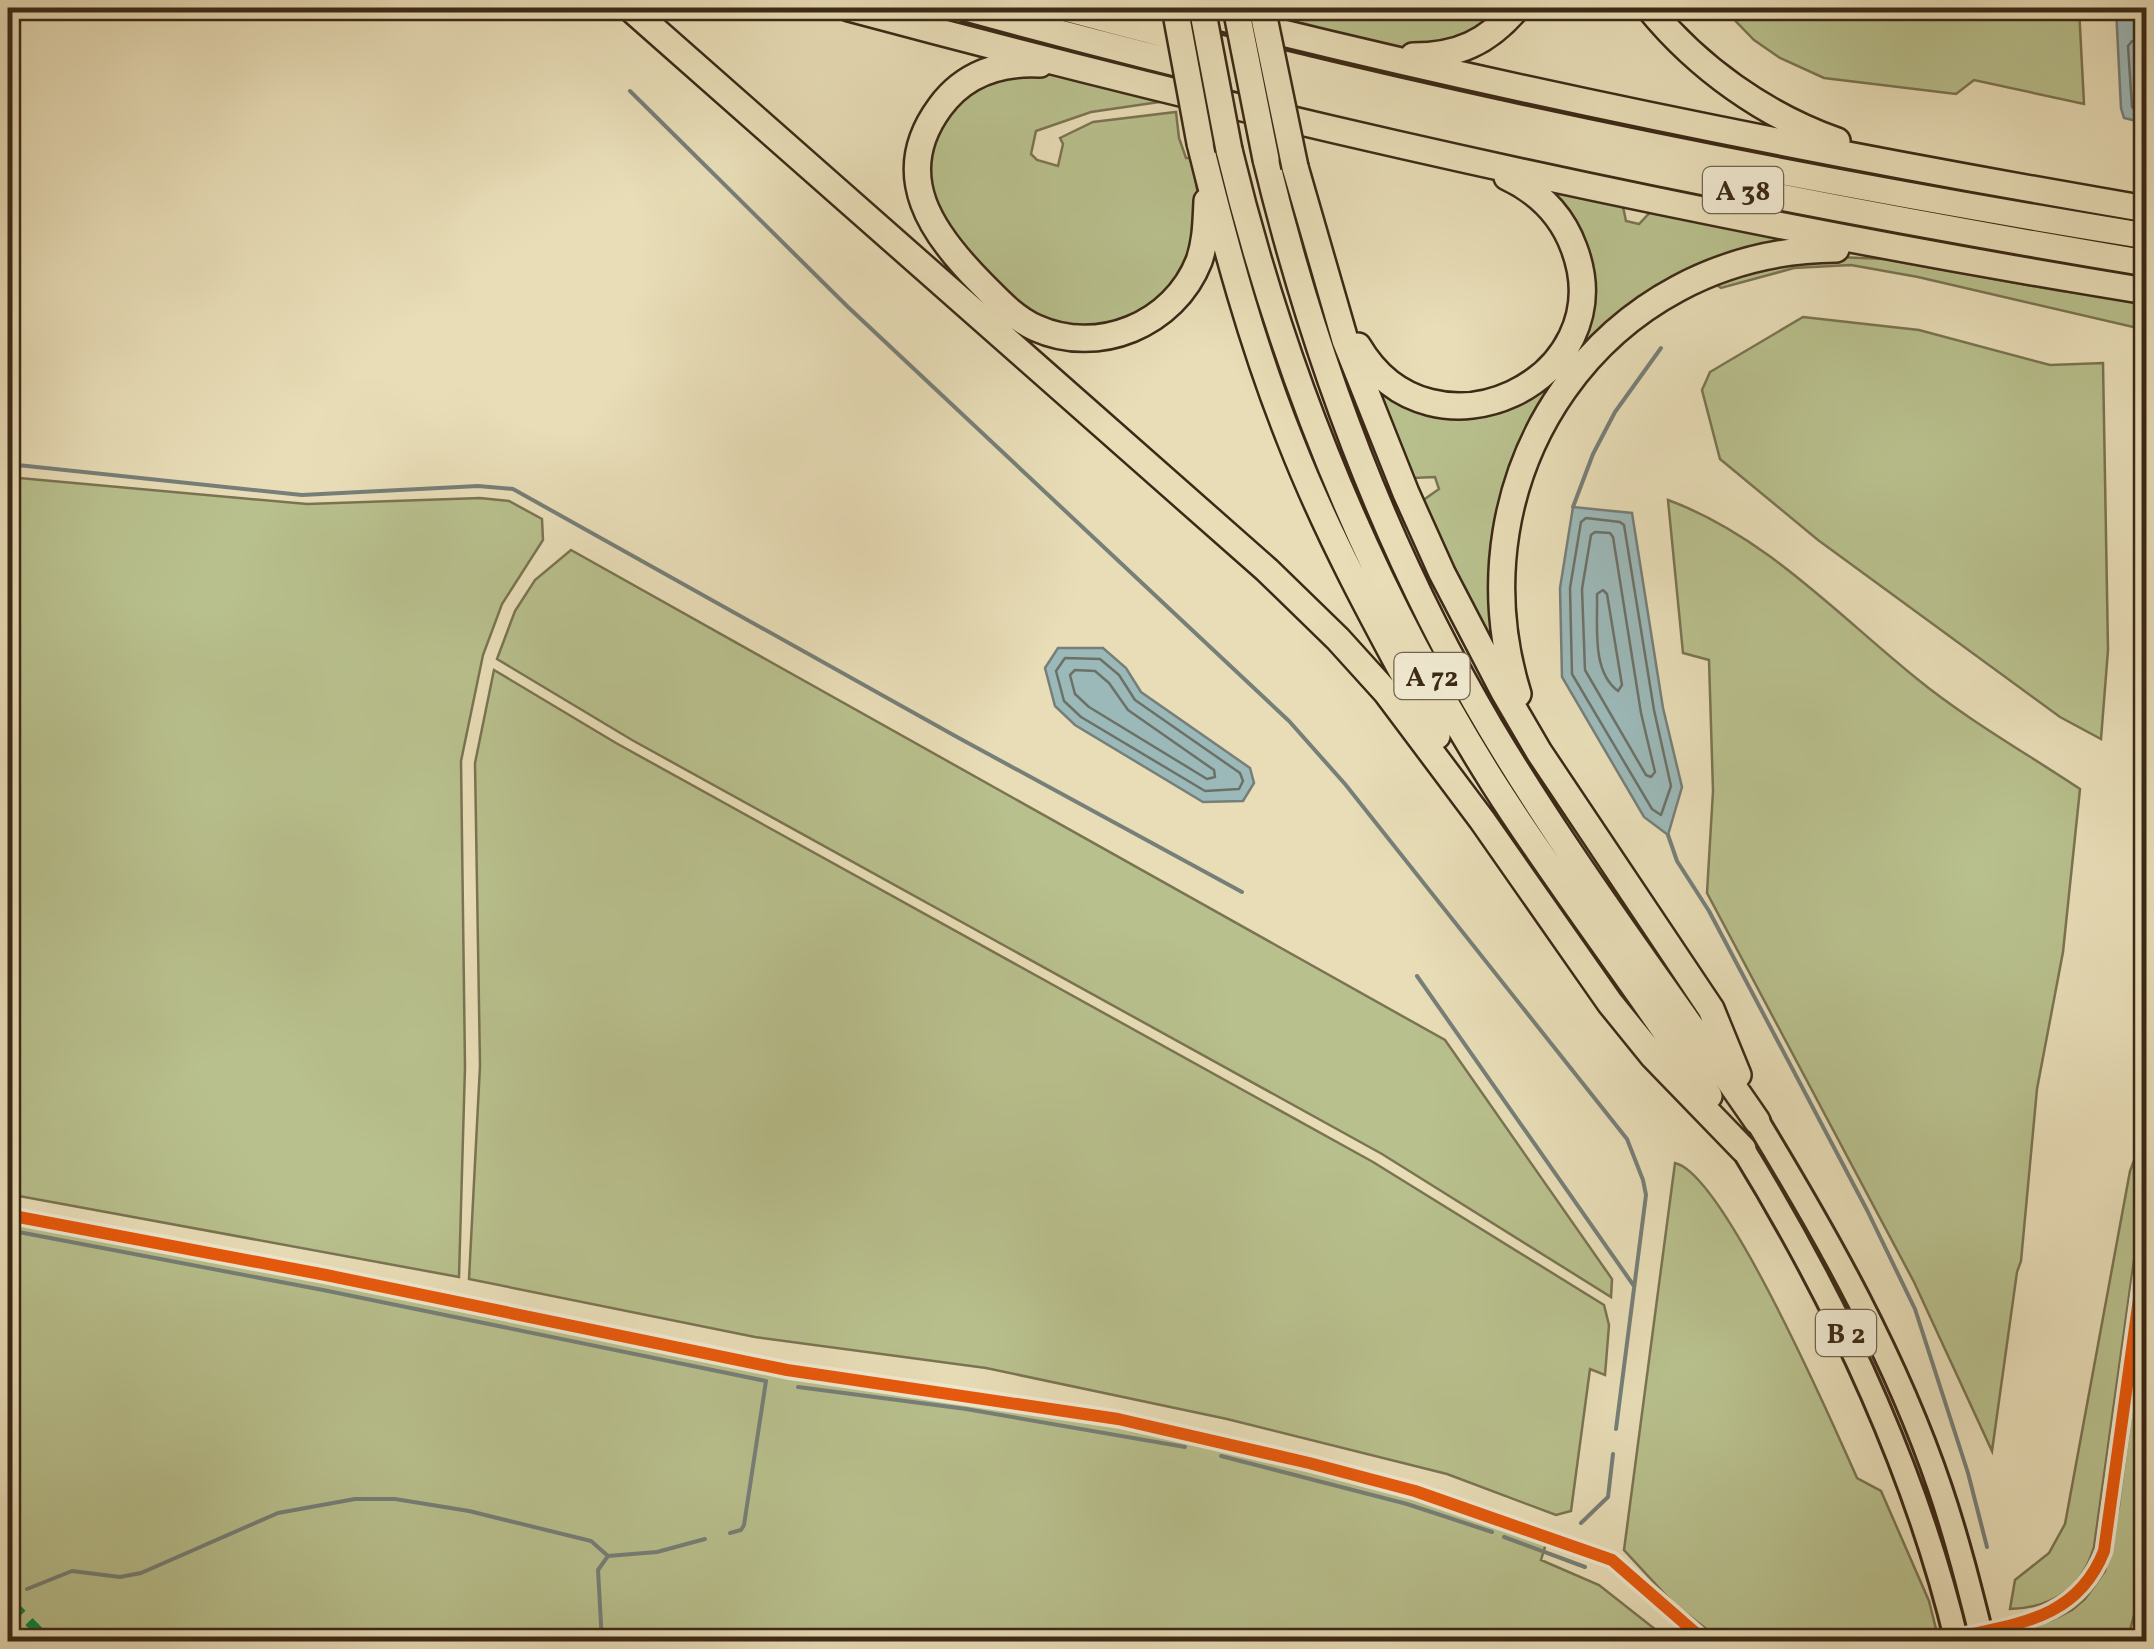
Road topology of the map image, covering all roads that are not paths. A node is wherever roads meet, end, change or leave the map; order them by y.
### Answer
1 (630, 8) edge
2 (849, 8) edge
3 (966, 8) edge
4 (1065, 8) edge
5 (1178, 8) edge
6 (1202, 8) edge
7 (1236, 8) edge
8 (1262, 8) edge
9 (1517, 8) edge
10 (1649, 8) edge
11 (1378, 57) junction
12 (1099, 73) junction
13 (1465, 161) junction
14 (1208, 174) junction
15 (1942, 174) junction
16 (2146, 209) edge
17 (2146, 236) edge
18 (1918, 253) junction
19 (2146, 262) edge
20 (2146, 291) edge
21 (1334, 307) junction
22 (1578, 810) junction
23 (1482, 820) junction
24 (1757, 1121) junction
25 (1744, 1149) junction
26 (1957, 1642) edge
27 (1983, 1642) edge

1 - 23 highway
2 - 12 highway
3 - 19 highway, A 38
4 - 17 highway, A 38
5 - 11 highway
5 - 14 highway, bridge
6 - 25 highway, A 72, bridge
7 - 24 highway, A 72, bridge
8 - 21 highway, bridge
9 - 11 highway
10 - 15 highway
11 - 15 highway
12 - 13 highway
12 - 14 highway
13 - 18 highway
13 - 21 highway
14 - 23 highway
15 - 16 highway
18 - 20 highway
18 - 22 highway
21 - 22 highway
22 - 24 highway
23 - 25 highway
24 - 27 highway, B 2
25 - 26 highway, B 2

